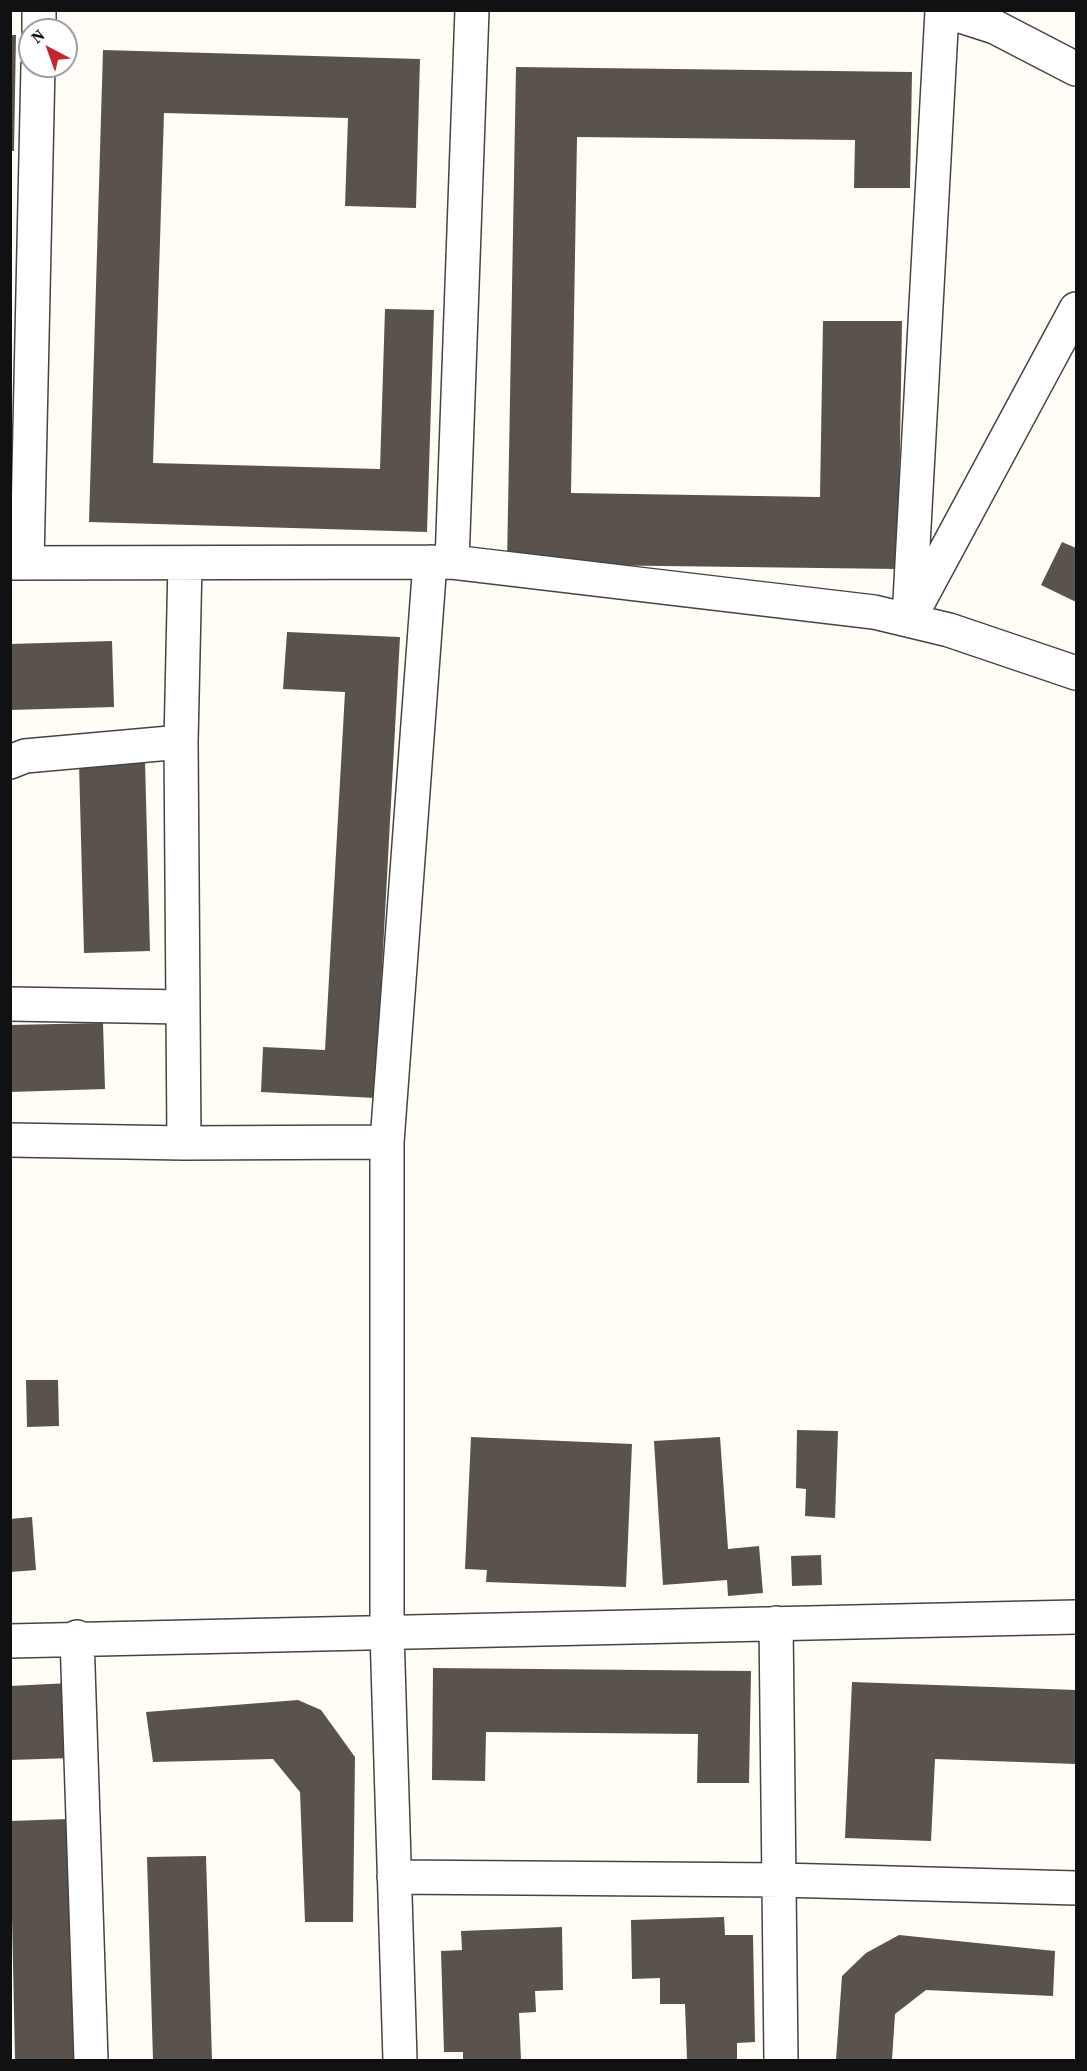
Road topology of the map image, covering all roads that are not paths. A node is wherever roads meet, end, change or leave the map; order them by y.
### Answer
1 (472, 10) edge
2 (942, 11) edge
3 (1077, 69) edge
4 (38, 78) edge
5 (1077, 309) edge
6 (441, 562) junction
7 (19, 563) edge
8 (185, 563) junction
9 (909, 620) junction
10 (1077, 673) edge
11 (181, 742) junction
12 (10, 762) edge
13 (10, 1004) edge
14 (183, 1007) junction
15 (10, 1140) edge
16 (387, 1142) junction
17 (184, 1143) junction
18 (1077, 1617) edge
19 (776, 1623) junction
20 (387, 1632) junction
21 (76, 1637) junction
22 (10, 1641) edge
23 (394, 1877) junction
24 (781, 1880) junction
25 (1077, 1888) edge
26 (91, 2061) edge
27 (400, 2061) edge
28 (781, 2061) edge

1 - 6 street
2 - 3 street
2 - 9 street
4 - 7 street
5 - 9 street
6 - 8 street
6 - 9 street
6 - 16 street
7 - 8 street
8 - 11 street
9 - 10 street
11 - 12 street
11 - 14 street
13 - 14 street
14 - 17 street
15 - 17 street
16 - 17 street
16 - 20 street
18 - 19 street
19 - 20 street
19 - 24 street
20 - 21 street
20 - 23 street
21 - 22 street
21 - 26 street
23 - 24 street
23 - 27 street
24 - 25 street
24 - 28 street

